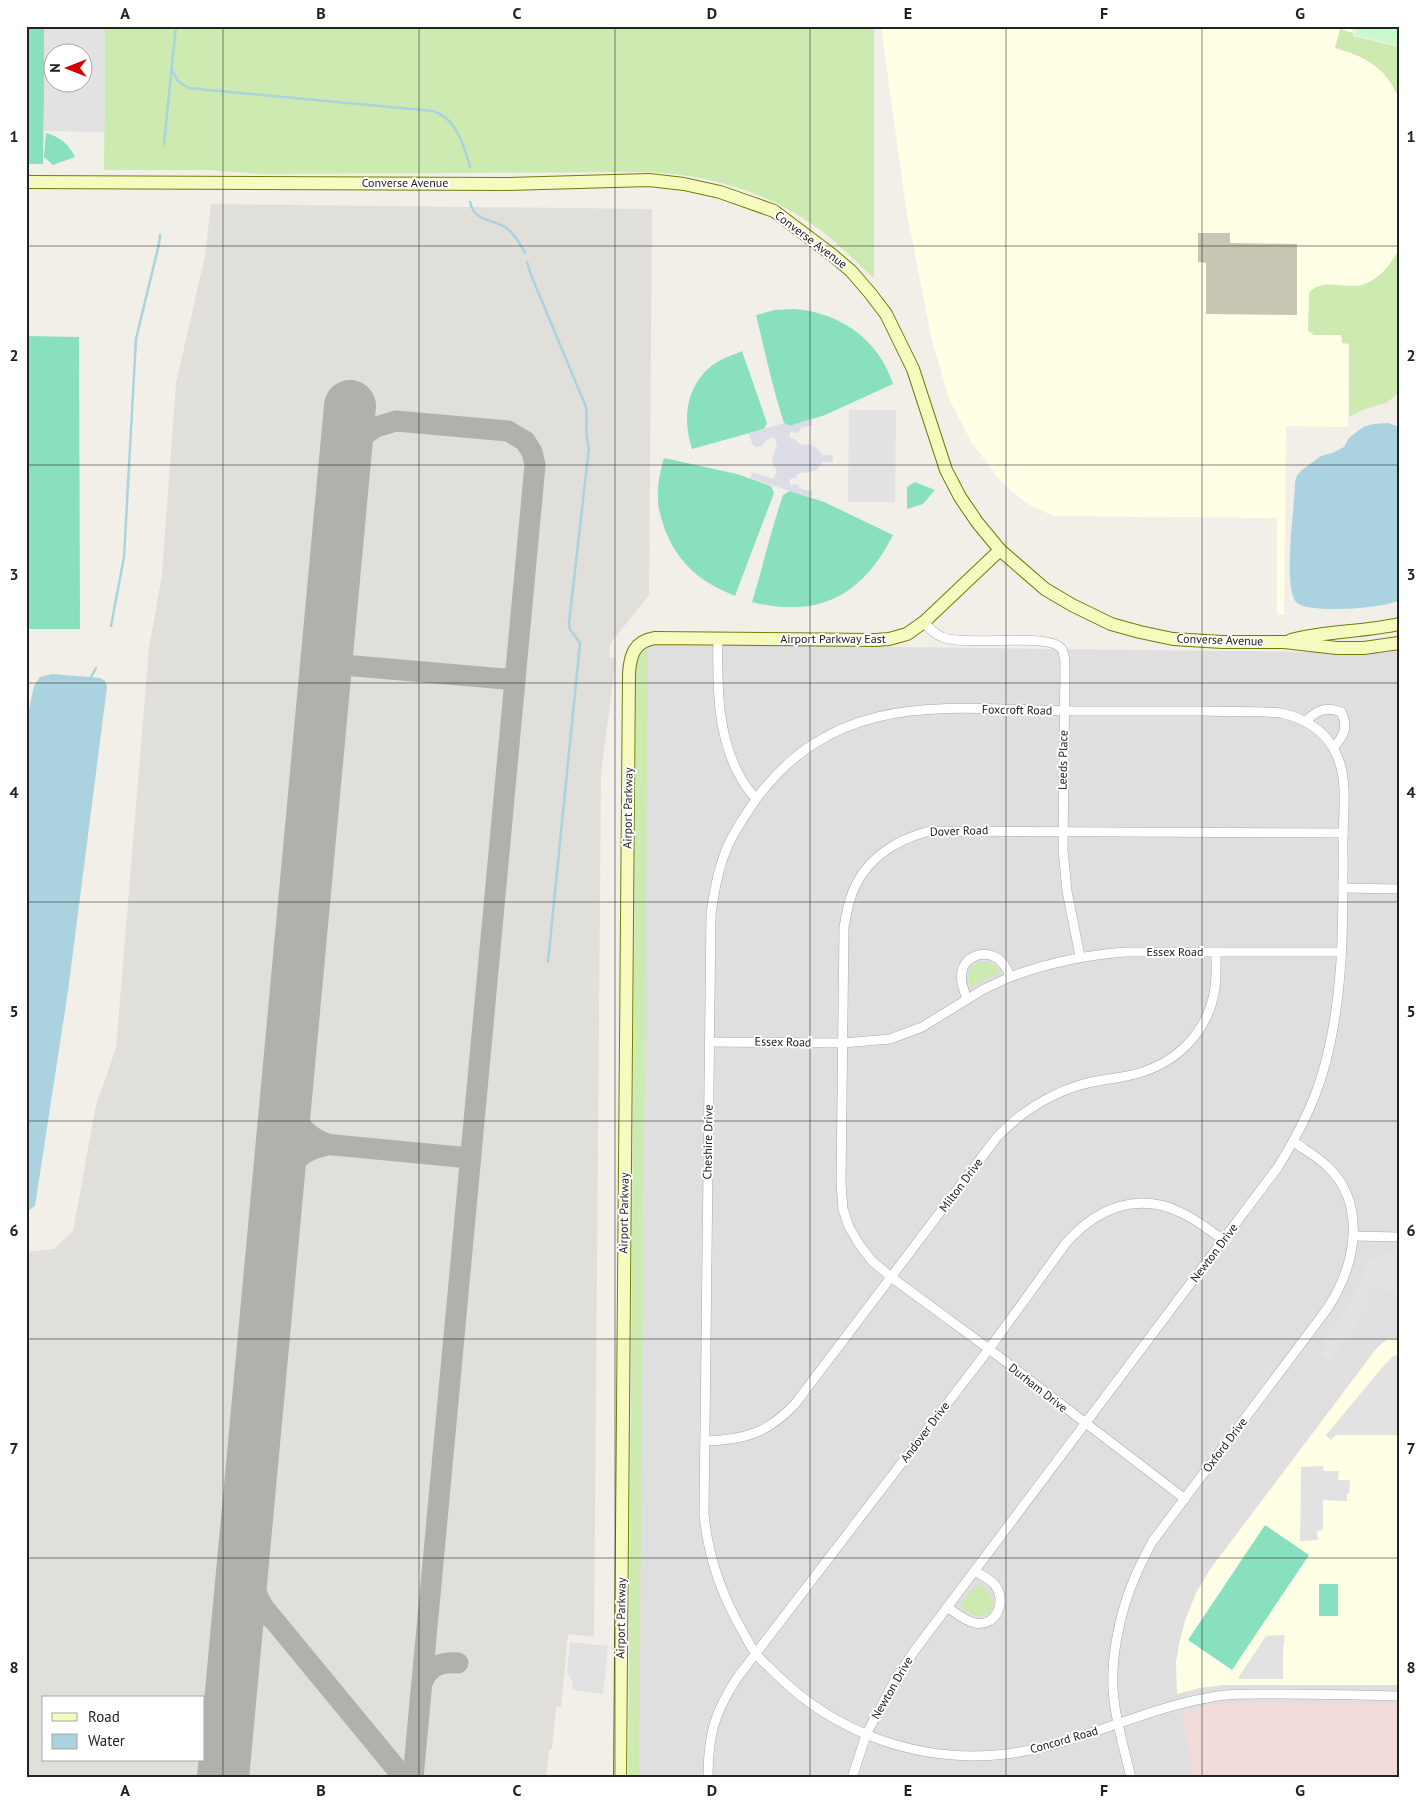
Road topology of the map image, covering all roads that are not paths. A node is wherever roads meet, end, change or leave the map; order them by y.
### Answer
1 (26, 182) edge
2 (1000, 550) junction
3 (924, 622) junction
4 (1399, 624) edge
5 (718, 639) junction
6 (1284, 642) junction
7 (1399, 643) edge
8 (634, 648) joint
9 (1064, 711) junction
10 (1306, 721) junction
11 (1333, 748) junction
12 (756, 799) junction
13 (1062, 831) junction
14 (1343, 833) junction
15 (1343, 888) junction
16 (1399, 889) edge
17 (1216, 952) junction
18 (1342, 952) junction
19 (1080, 956) junction
20 (1010, 977) junction
21 (967, 999) junction
22 (709, 1042) junction
23 (843, 1042) junction
24 (1294, 1142) junction
25 (1354, 1236) junction
26 (1399, 1237) edge
27 (1224, 1240) junction
28 (891, 1277) junction
29 (989, 1349) junction
30 (1085, 1424) junction
31 (705, 1441) junction
32 (1185, 1499) junction
33 (975, 1571) junction
34 (947, 1607) junction
35 (756, 1654) junction
36 (1399, 1696) edge
37 (1118, 1724) junction
38 (866, 1735) junction
39 (620, 1778) edge
40 (708, 1778) edge
41 (852, 1778) edge
42 (1131, 1778) edge

1 - 2 main road, Converse Avenue
2 - 3 main road, Airport Parkway East
2 - 6 main road, Converse Avenue
3 - 5 main road, Airport Parkway East
3 - 9 street, Leeds Place
4 - 6 main road, Converse Avenue
5 - 8 main road, Airport Parkway East
5 - 12 street
6 - 7 main road, Converse Avenue
8 - 39 main road, Airport Parkway
9 - 10 street, Foxcroft Road
9 - 12 street, Foxcroft Road
9 - 13 street, Leeds Place
10 - 11 street, Foxcroft Road
10 - 11 street
11 - 14 street, Foxcroft Road
12 - 22 street, Cheshire Drive
13 - 14 street, Dover Road
13 - 19 street, Leeds Place
13 - 23 street, Dover Road
14 - 15 street, Foxcroft Road
15 - 16 street
15 - 18 street, Newton Drive
17 - 18 street, Essex Road
17 - 19 street, Essex Road
17 - 28 street, Milton Drive
18 - 24 street, Newton Drive
19 - 20 street, Essex Road
20 - 21 street, Essex Road
20 - 21 street
21 - 23 street, Essex Road
22 - 23 street, Essex Road
22 - 31 street, Cheshire Drive
23 - 28 street, Dover Road
24 - 25 street, Oxford Drive
24 - 27 street, Newton Drive
25 - 26 street
25 - 32 street, Oxford Drive
27 - 29 street, Andover Drive
27 - 30 street, Newton Drive
28 - 29 street, Durham Drive
28 - 31 street, Milton Drive
29 - 30 street, Durham Drive
29 - 35 street, Andover Drive
30 - 32 street, Durham Drive
30 - 33 street, Newton Drive
31 - 35 street, Cheshire Drive
32 - 37 street, Oxford Drive
33 - 34 street, Newton Drive
33 - 34 street
34 - 38 street, Newton Drive
35 - 38 street, Concord Road
35 - 40 street, Andover Drive
36 - 37 street, Concord Road
37 - 38 street, Concord Road
37 - 42 street, Oxford Drive
38 - 41 street, Newton Drive

